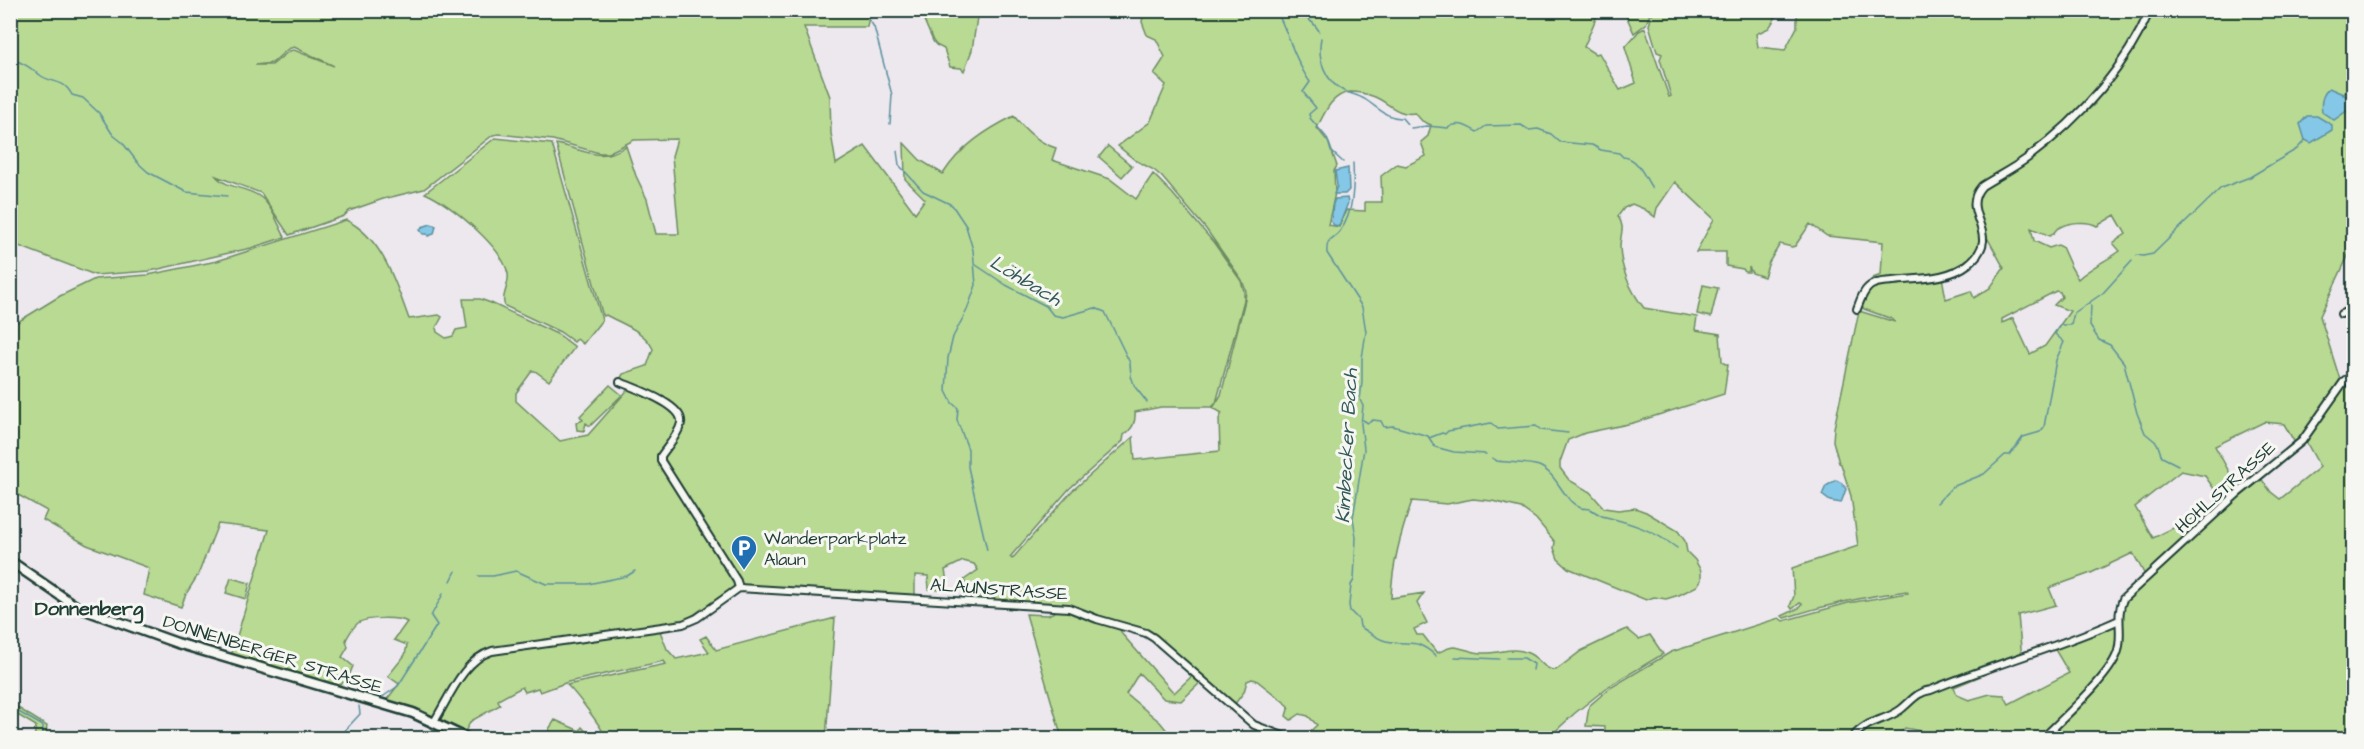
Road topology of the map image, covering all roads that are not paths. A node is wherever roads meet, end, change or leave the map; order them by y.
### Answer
1 (2150, 10) edge
2 (1857, 309) dead end
3 (2354, 309) edge
4 (2341, 314) dead end
5 (2354, 376) edge
6 (621, 382) dead end
7 (10, 561) edge
8 (739, 588) junction
9 (2119, 620) junction
10 (434, 722) junction
11 (466, 738) edge
12 (1288, 738) edge
13 (1852, 738) edge
14 (2043, 738) edge

1 - 2 street
3 - 4 street
5 - 9 street, HOHLSTRASSE
6 - 8 street
7 - 10 street, DONNENBERGER STRASSE
8 - 10 street
8 - 12 street, ALAUNSTRASSE
9 - 13 street
9 - 14 street, HOHLSTRASSE
10 - 11 street, DONNENBERGER STRASSE

